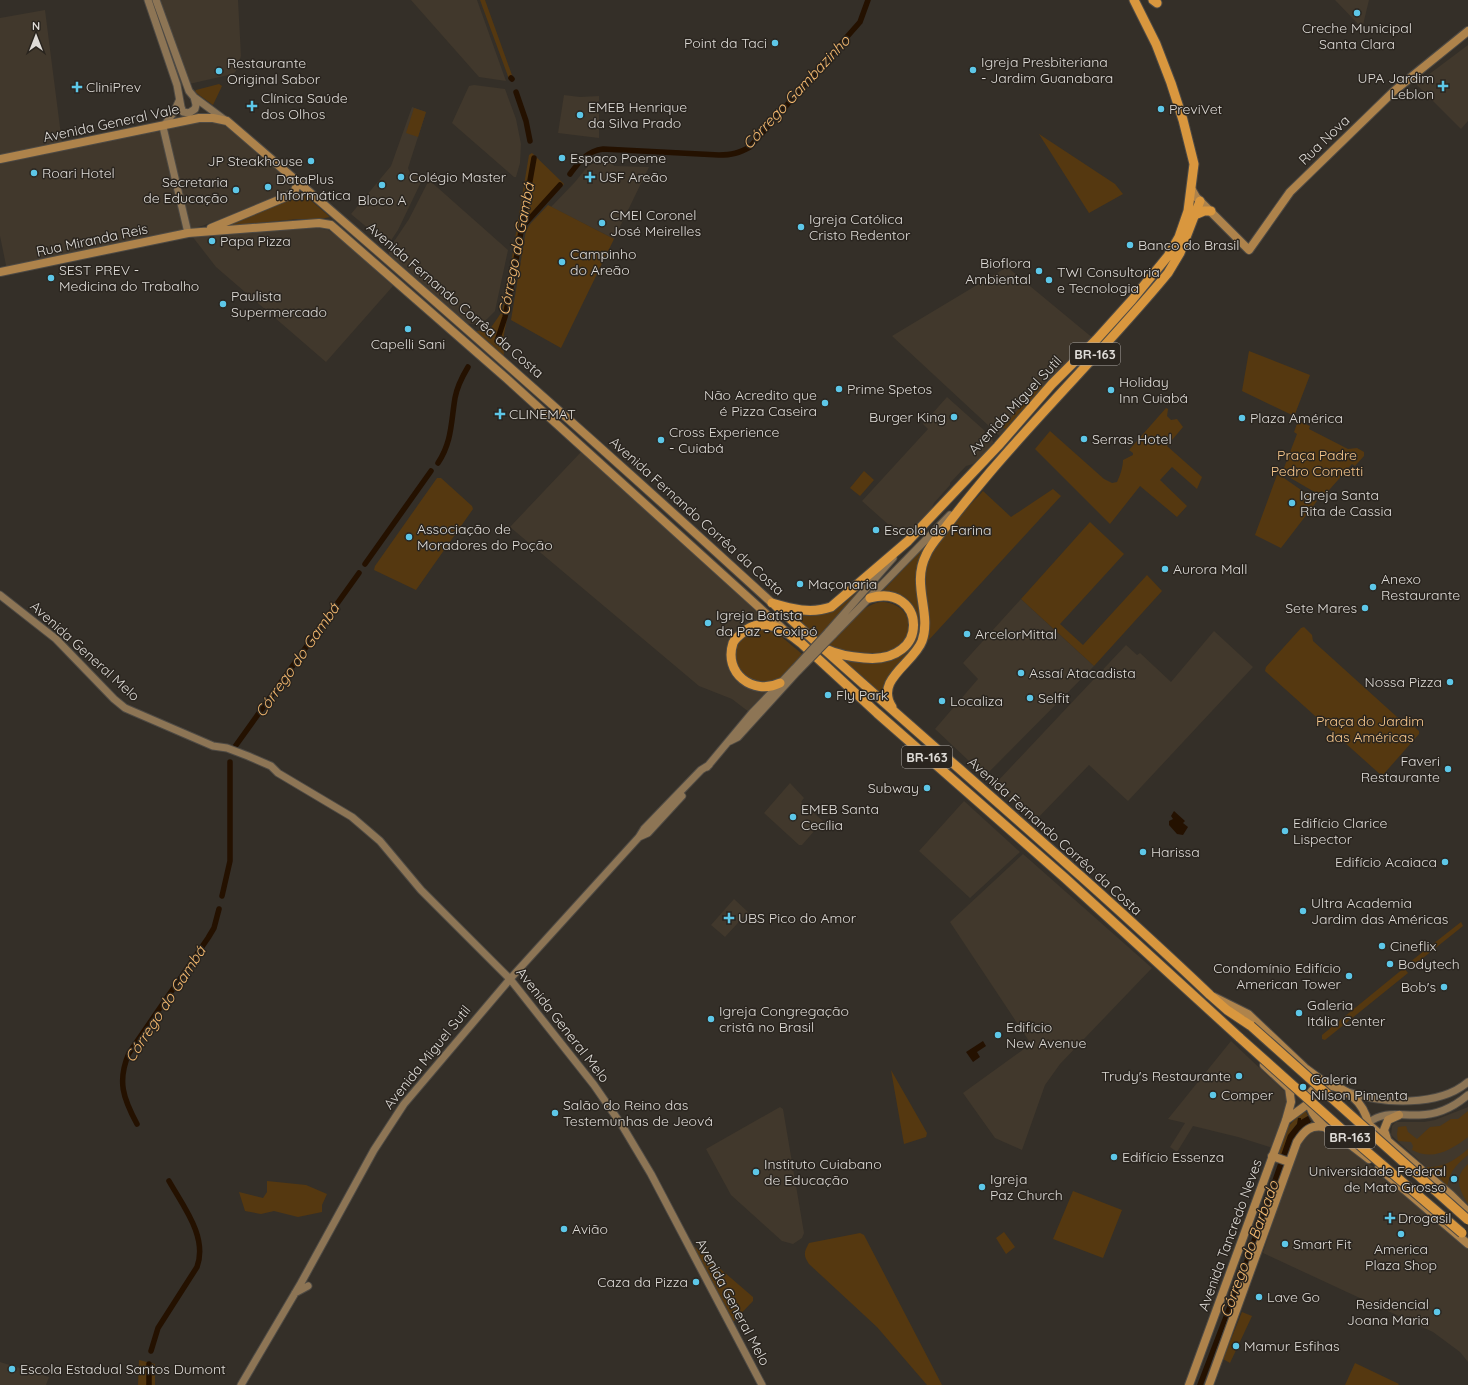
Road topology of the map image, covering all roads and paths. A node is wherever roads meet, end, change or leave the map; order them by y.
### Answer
1 (148, 0) edge
2 (156, 0) edge
3 (1134, 0) edge
4 (1142, 0) edge
5 (1138, 9) junction
6 (1468, 31) edge
7 (194, 97) junction
8 (180, 99) junction
9 (227, 121) junction
10 (163, 127) junction
11 (0, 159) edge
12 (298, 183) junction
13 (1192, 190) junction
14 (1200, 201) junction
15 (1211, 212) junction
16 (1197, 214) junction
17 (205, 231) junction
18 (188, 233) junction
19 (0, 272) edge
20 (971, 494) junction
21 (908, 541) junction
22 (0, 595) edge
23 (870, 598) junction
24 (772, 603) junction
25 (830, 633) junction
26 (790, 634) junction
27 (814, 641) junction
28 (796, 670) junction
29 (780, 683) junction
30 (894, 710) junction
31 (730, 742) junction
32 (510, 979) junction
33 (1210, 995) junction
34 (1217, 1016) junction
35 (1468, 1082) edge
36 (1328, 1085) junction
37 (1289, 1088) junction
38 (1351, 1095) junction
39 (1468, 1095) edge
40 (1310, 1106) junction
41 (1399, 1115) junction
42 (1286, 1120) junction
43 (1321, 1124) junction
44 (1368, 1124) junction
45 (1342, 1138) junction
46 (1389, 1141) junction
47 (1274, 1156) junction
48 (1288, 1161) junction
49 (1468, 1212) edge
50 (1468, 1220) edge
51 (1465, 1236) edge
52 (1468, 1244) edge
53 (308, 1286) dead end
54 (293, 1294) junction
55 (241, 1385) edge
56 (762, 1385) edge
57 (1189, 1385) edge
58 (1209, 1385) edge

1 - 8 main road
2 - 7 main road
3 - 5 highway, Avenida Miguel Sutil / BR-163
4 - 5 highway
5 - 13 highway, Avenida Miguel Sutil / BR-163
6 - 15 main road, Rua Nova
7 - 8 main road
7 - 9 main road, Avenida Fernando Corrêa da Costa
8 - 10 main road
9 - 10 main road, Avenida General Vale
9 - 12 main road, Avenida Fernando Corrêa da Costa
10 - 11 main road, Avenida General Vale
10 - 18 main road
12 - 17 main road
12 - 24 main road, Avenida Fernando Corrêa da Costa
13 - 14 main road
13 - 21 highway, Avenida Miguel Sutil / BR-163
14 - 15 main road
14 - 16 highway, Avenida Miguel Sutil / BR-163
15 - 16 highway
16 - 20 highway, Avenida Miguel Sutil / BR-163
17 - 18 main road, Rua Miranda Reis
17 - 26 main road, Avenida Fernando Corrêa da Costa
18 - 19 main road, Rua Miranda Reis
20 - 23 main road, Avenida Miguel Sutil
20 - 30 highway, BR-163
21 - 24 highway
21 - 25 main road, Avenida Miguel Sutil / BR-163
22 - 32 main road, Avenida General Melo
23 - 25 main road, Avenida Miguel Sutil
23 - 27 highway
24 - 27 highway, Avenida Fernando Corrêa da Costa
25 - 28 main road, bridge
26 - 29 highway, BR-163
26 - 34 highway, Avenida Fernando Corrêa da Costa / BR-163
27 - 30 highway, Avenida Fernando Corrêa da Costa
28 - 29 main road, Avenida Miguel Sutil
28 - 31 main road, Avenida Miguel Sutil
29 - 31 main road, Avenida Miguel Sutil
30 - 33 highway, Avenida Fernando Corrêa da Costa / BR-163
31 - 32 main road, Avenida Miguel Sutil
32 - 54 main road, Avenida Miguel Sutil
32 - 56 main road, Avenida General Melo
33 - 36 main road, Avenida Fernando Corrêa da Costa
33 - 50 highway, Avenida Fernando Corrêa da Costa / BR-163, bridge
34 - 37 main road, Avenida Fernando Corrêa da Costa
34 - 51 highway, Avenida Fernando Corrêa da Costa / BR-163, bridge
35 - 38 main road
36 - 38 main road
36 - 40 main road
37 - 40 main road, Avenida Fernando Corrêa da Costa
37 - 42 main road, Avenida Tancredo Neves
38 - 44 main road
39 - 41 main road
40 - 42 main road
40 - 43 main road
41 - 44 main road
41 - 46 main road
42 - 47 main road, Avenida Tancredo Neves
43 - 45 main road
43 - 48 main road
44 - 45 main road
44 - 46 main road
45 - 52 main road
46 - 49 main road
47 - 48 main road
47 - 57 main road, Avenida Tancredo Neves
48 - 58 main road
53 - 54 main road
54 - 55 main road, Avenida Miguel Sutil

